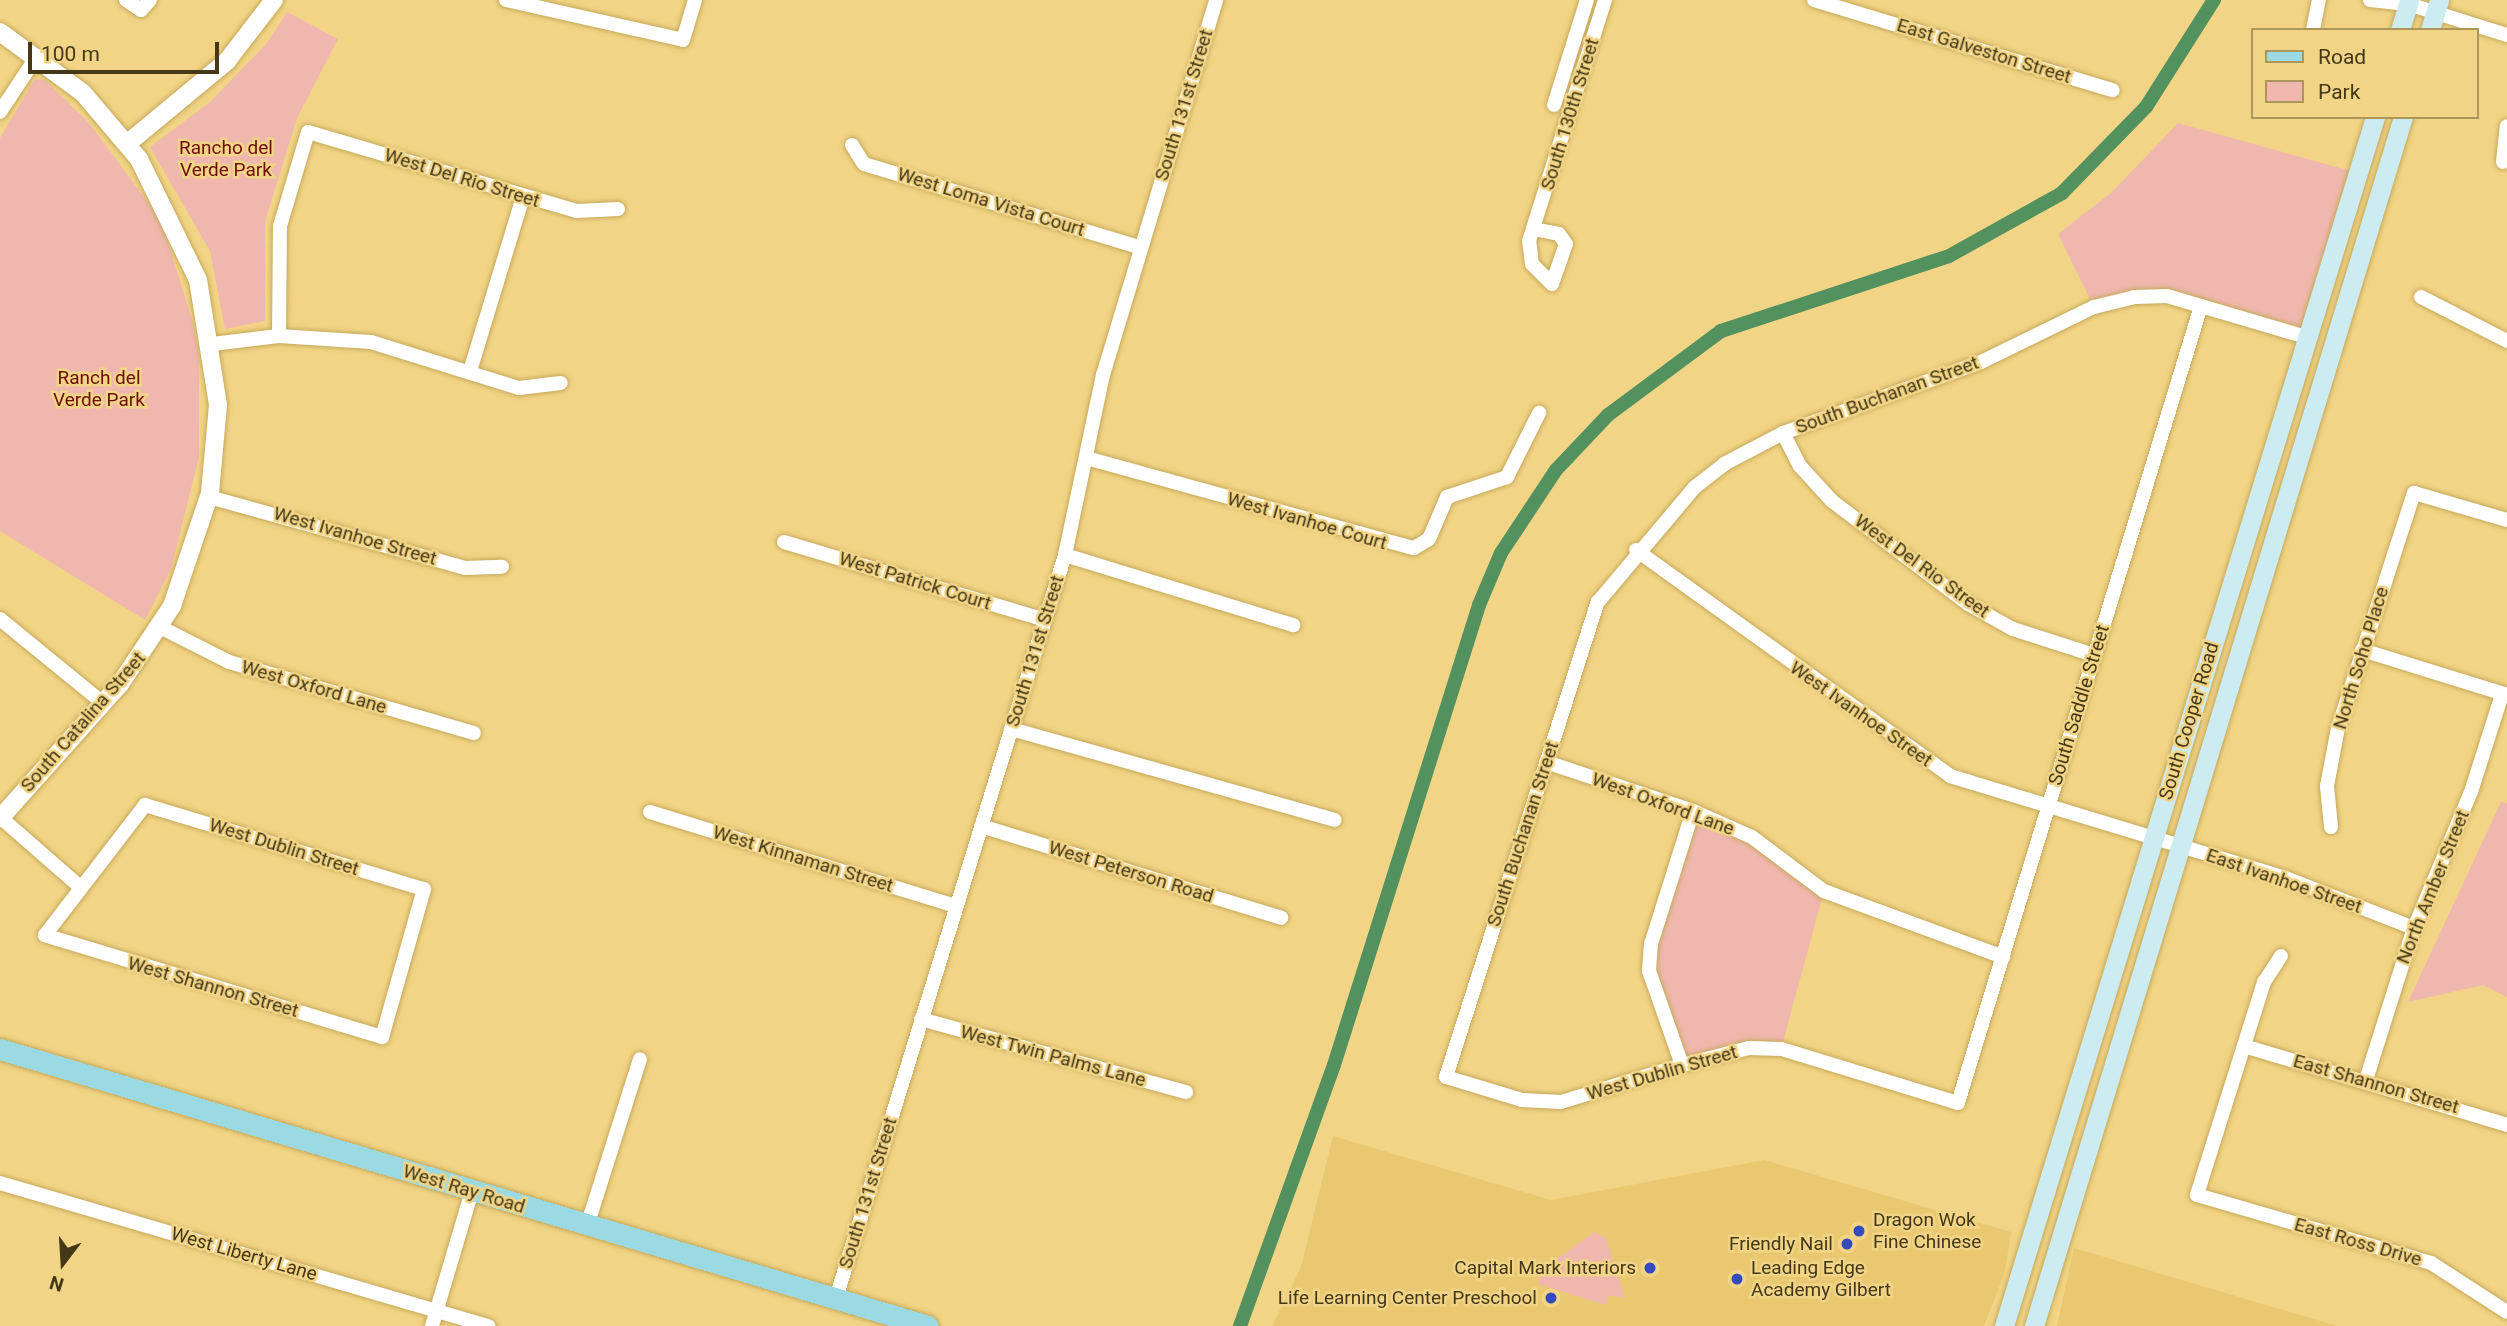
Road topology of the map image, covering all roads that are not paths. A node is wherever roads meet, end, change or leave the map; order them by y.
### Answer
1 (127, 0) edge
2 (274, 0) edge
3 (506, 0) edge
4 (695, 0) edge
5 (1216, 0) edge
6 (1587, 0) edge
7 (1605, 0) edge
8 (1814, 0) edge
9 (2319, 0) edge
10 (2370, 0) edge
11 (2407, 1) edge
12 (146, 5) edge
13 (2435, 14) edge
14 (2313, 28) edge
15 (2400, 28) edge
16 (0, 32) edge
17 (2507, 35) edge
18 (37, 56) junction
19 (2113, 90) dead end
20 (1554, 105) dead end
21 (0, 112) edge
22 (2374, 119) edge
23 (2402, 119) edge
24 (2507, 127) edge
25 (128, 143) junction
26 (852, 145) dead end
27 (2503, 162) dead end
28 (523, 197) junction
29 (618, 209) dead end
30 (1534, 229) dead end
31 (1139, 247) junction
32 (2421, 297) dead end
33 (2202, 306) junction
34 (279, 336) junction
35 (2306, 337) junction
36 (2507, 341) edge
37 (212, 344) junction
38 (2334, 346) junction
39 (470, 371) junction
40 (561, 383) dead end
41 (1539, 412) dead end
42 (1783, 433) junction
43 (1090, 459) junction
44 (209, 497) junction
45 (2507, 520) edge
46 (784, 542) dead end
47 (1636, 550) junction
48 (1065, 555) junction
49 (502, 567) dead end
50 (0, 618) edge
51 (1045, 620) junction
52 (1293, 625) dead end
53 (160, 627) junction
54 (2362, 650) junction
55 (2094, 655) junction
56 (2504, 695) edge
57 (103, 703) junction
58 (1011, 729) junction
59 (474, 733) dead end
60 (1546, 762) junction
61 (2050, 805) junction
62 (1693, 811) junction
63 (650, 812) dead end
64 (0, 817) edge
65 (1334, 820) dead end
66 (981, 826) junction
67 (2331, 827) dead end
68 (2153, 838) junction
69 (2183, 847) junction
70 (78, 885) junction
71 (956, 906) junction
72 (1281, 918) dead end
73 (2414, 928) junction
74 (2281, 956) dead end
75 (2003, 957) junction
76 (921, 1019) junction
77 (382, 1037) joint
78 (2244, 1046) junction
79 (0, 1049) edge
80 (640, 1059) dead end
81 (1682, 1065) junction
82 (1446, 1077) joint
83 (2366, 1080) junction
84 (1186, 1092) dead end
85 (1958, 1103) joint
86 (2507, 1125) edge
87 (0, 1183) edge
88 (472, 1191) junction
89 (587, 1226) junction
90 (2025, 1256) junction
91 (2053, 1264) junction
92 (836, 1298) junction
93 (437, 1310) junction
94 (2507, 1312) edge
95 (432, 1326) edge
96 (488, 1326) edge
97 (928, 1326) edge
98 (2004, 1326) edge
99 (2034, 1326) edge

1 - 12 street
2 - 25 street
3 - 4 street
5 - 31 street, South 131st Street
6 - 20 street
7 - 30 street, South 130th Street
8 - 19 street, East Galveston Street
9 - 14 street
10 - 11 street
11 - 13 street
11 - 15 main road
13 - 17 street
16 - 18 street, South Catalina Street
18 - 21 street
18 - 25 street, South Catalina Street
22 - 35 main road, South Cooper Road
23 - 38 main road, South Cooper Road
24 - 27 street
25 - 37 street, South Catalina Street
26 - 31 street, West Loma Vista Court
28 - 29 street, West Del Rio Street
28 - 34 street, West Del Rio Street
28 - 39 street
31 - 43 street, South 131st Street
32 - 36 street
33 - 35 street, South Buchanan Street
33 - 42 street, South Buchanan Street
33 - 55 street, South Saddle Street
34 - 37 street
34 - 39 street
35 - 38 main road
35 - 68 main road, South Cooper Road
37 - 44 street, South Catalina Street
38 - 69 main road, South Cooper Road
39 - 40 street
41 - 43 street, West Ivanhoe Court
42 - 47 street, South Buchanan Street
42 - 55 street, West Del Rio Street
43 - 48 street, South 131st Street
44 - 49 street, West Ivanhoe Street
44 - 53 street, South Catalina Street
45 - 54 street, North Soho Place
46 - 51 street, West Patrick Court
47 - 60 street, South Buchanan Street
47 - 61 street, West Ivanhoe Street
48 - 51 street, South 131st Street
48 - 52 street
50 - 57 street
51 - 58 street, South 131st Street
53 - 57 street, South Catalina Street
53 - 59 street, West Oxford Lane
54 - 56 street
54 - 67 street, North Soho Place
55 - 61 street, South Saddle Street
56 - 73 street, North Amber Street
57 - 64 street, South Catalina Street
58 - 65 street
58 - 66 street, South 131st Street
60 - 62 street, West Oxford Lane
60 - 82 street, South Buchanan Street
61 - 68 street, West Ivanhoe Street
61 - 75 street, South Saddle Street
62 - 75 street, West Oxford Lane
62 - 81 street
63 - 71 street, West Kinnaman Street
64 - 70 street
66 - 71 street, South 131st Street
66 - 72 street, West Peterson Road
68 - 69 street, East Ivanhoe Street
68 - 90 main road, South Cooper Road
69 - 73 street, East Ivanhoe Street
69 - 91 main road, South Cooper Road
70 - 77 street, West Shannon Street
70 - 77 street, West Dublin Street
71 - 76 street, South 131st Street
73 - 83 street, North Amber Street
74 - 78 street
75 - 85 street, South Saddle Street
76 - 84 street, West Twin Palms Lane
76 - 92 street, South 131st Street
78 - 83 street, East Shannon Street
78 - 94 street, East Ross Drive
79 - 88 main road, West Ray Road
80 - 89 street
81 - 82 street, West Dublin Street
81 - 85 street, West Dublin Street
83 - 86 street, East Shannon Street
87 - 93 street, West Liberty Lane
88 - 89 main road, West Ray Road
88 - 93 street
89 - 92 main road, West Ray Road
90 - 91 main road
90 - 98 main road, South Cooper Road
91 - 99 main road, South Cooper Road
92 - 97 main road, West Ray Road
93 - 95 street
93 - 96 street, West Liberty Lane

